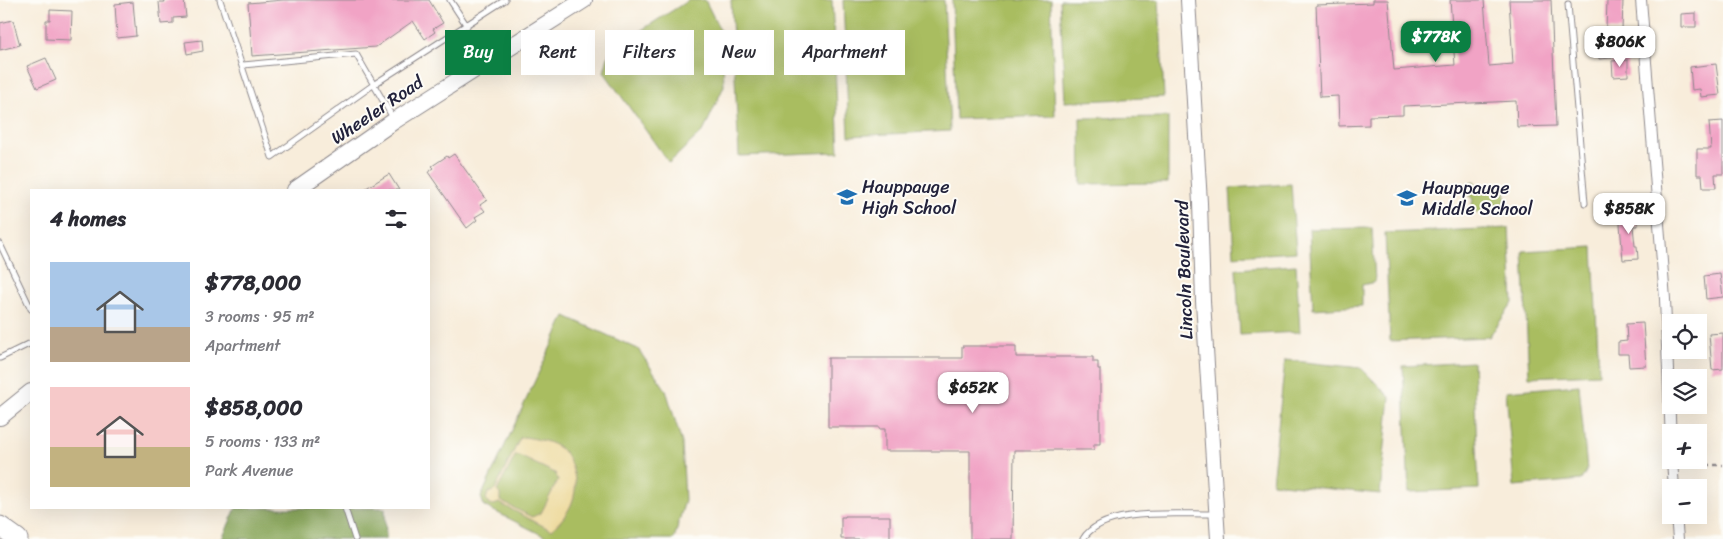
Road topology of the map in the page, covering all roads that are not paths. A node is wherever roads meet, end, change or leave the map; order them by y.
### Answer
1 (220, 0) edge
2 (450, 0) edge
3 (505, 0) edge
4 (584, 0) edge
5 (1188, 0) edge
6 (1641, 0) edge
7 (1567, 1) edge
8 (467, 26) junction
9 (243, 65) junction
10 (373, 85) junction
11 (394, 121) junction
12 (296, 189) edge
13 (1585, 204) dead end
14 (0, 244) edge
15 (30, 307) edge
16 (30, 343) edge
17 (0, 358) edge
18 (30, 393) edge
19 (0, 417) edge
20 (1670, 424) edge
21 (345, 509) edge
22 (1216, 514) junction
23 (1677, 524) edge
24 (356, 539) edge
25 (1083, 539) edge
26 (1218, 539) edge
27 (1678, 539) edge

1 - 9 lane
2 - 8 lane
3 - 8 lane
4 - 11 main road, Wheeler Road
5 - 22 street, Lincoln Boulevard
6 - 20 street
7 - 13 lane
8 - 10 lane
9 - 10 lane
9 - 10 lane
10 - 11 lane
11 - 12 main road, Wheeler Road
14 - 15 lane
16 - 17 lane
18 - 19 main road
21 - 24 lane
22 - 25 lane
22 - 26 street, Lincoln Boulevard
23 - 27 street

